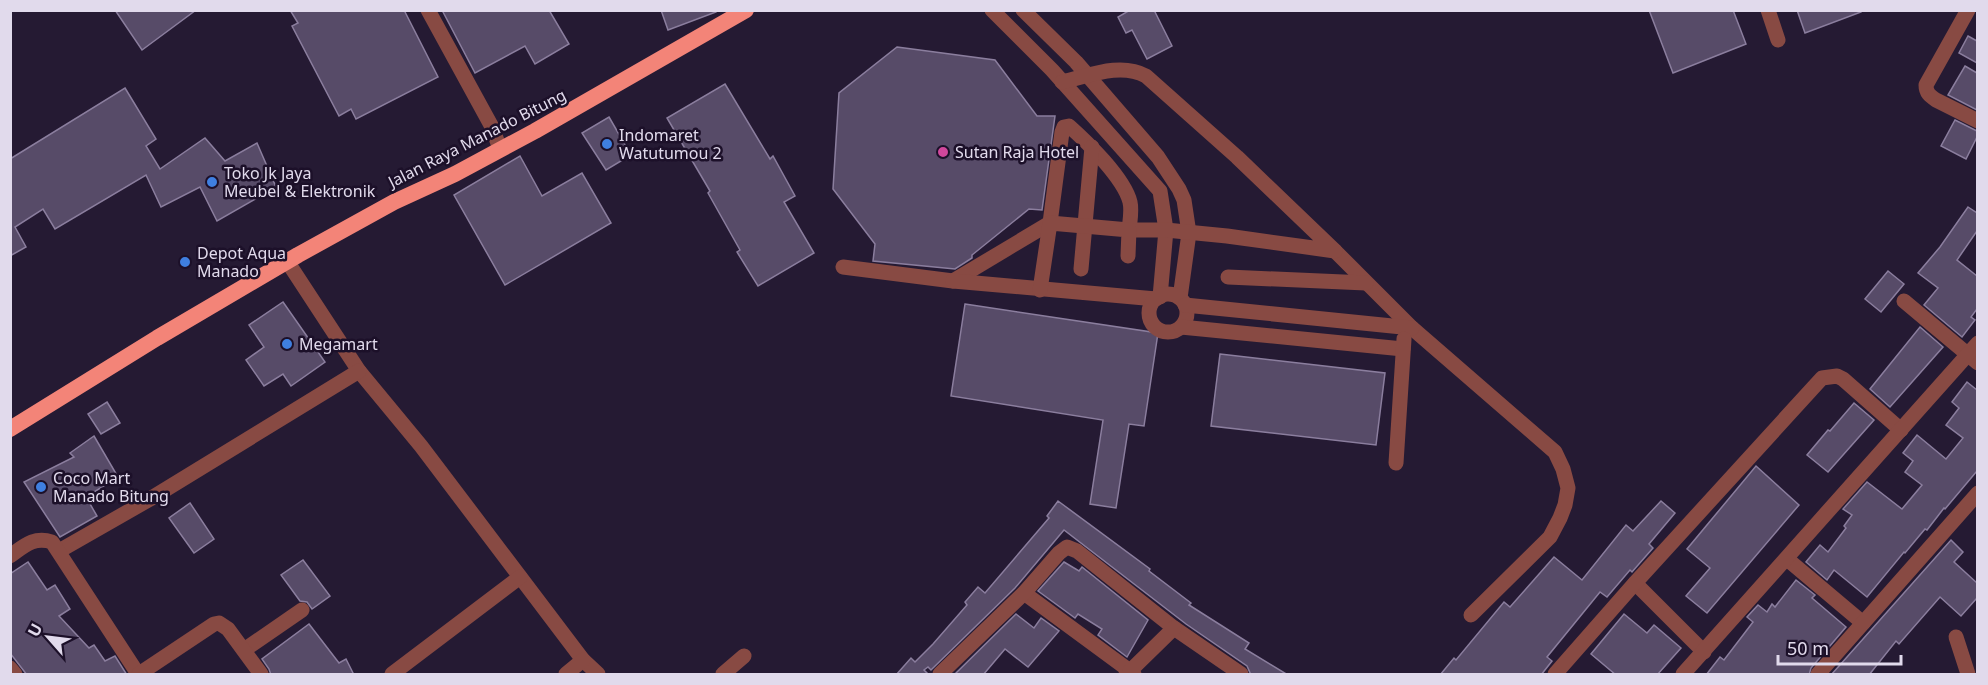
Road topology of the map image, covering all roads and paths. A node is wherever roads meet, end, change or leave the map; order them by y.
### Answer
1 (428, 10) edge
2 (746, 10) edge
3 (992, 10) edge
4 (1023, 10) edge
5 (1768, 10) edge
6 (1968, 10) edge
7 (1778, 40) dead end
8 (1088, 76) junction
9 (1062, 82) junction
10 (1977, 121) edge
11 (1092, 147) junction
12 (500, 149) junction
13 (1050, 223) junction
14 (1086, 226) junction
15 (1130, 230) junction
16 (1166, 230) junction
17 (1189, 233) junction
18 (1335, 251) junction
19 (1128, 256) dead end
20 (287, 261) junction
21 (843, 267) dead end
22 (1081, 269) dead end
23 (1228, 277) dead end
24 (953, 282) junction
25 (1366, 283) junction
26 (1040, 290) junction
27 (1158, 298) junction
28 (1904, 301) dead end
29 (1183, 302) junction
30 (1181, 327) junction
31 (1408, 328) junction
32 (1403, 349) junction
33 (1974, 353) edge
34 (359, 371) junction
35 (10, 429) edge
36 (1901, 430) junction
37 (1396, 463) dead end
38 (1977, 493) edge
39 (59, 551) junction
40 (10, 556) edge
41 (1787, 559) junction
42 (520, 577) junction
43 (1635, 583) junction
44 (1024, 593) junction
45 (302, 610) dead end
46 (1471, 615) dead end
47 (1863, 624) junction
48 (1174, 627) junction
49 (1956, 637) dead end
50 (244, 650) junction
51 (1704, 652) junction
52 (744, 656) dead end
53 (583, 660) junction
54 (10, 668) edge
55 (1130, 673) edge
56 (15, 675) edge
57 (138, 675) edge
58 (261, 675) edge
59 (392, 675) edge
60 (566, 675) edge
61 (598, 675) edge
62 (723, 675) edge
63 (940, 675) edge
64 (1241, 675) edge
65 (1555, 675) edge
66 (1683, 675) edge
67 (1818, 675) edge
68 (1968, 675) edge

1 - 12 street
2 - 12 highway, Jalan Raya Manado Bitung
3 - 9 street
4 - 8 street
5 - 7 street
6 - 10 street
8 - 9 street
8 - 17 street
8 - 18 street
9 - 16 street
11 - 13 street
11 - 14 street
11 - 15 street
12 - 20 highway, Jalan Raya Manado Bitung
13 - 14 street
13 - 24 street
13 - 26 street
14 - 15 street
14 - 22 street
15 - 16 street
15 - 19 street
16 - 17 street
16 - 27 street
17 - 18 street
17 - 29 street
18 - 25 street
20 - 34 street
20 - 35 highway, Jalan Raya Manado Bitung
21 - 24 street
23 - 25 street
24 - 26 street
25 - 31 street
26 - 27 street
27 - 29 street
27 - 30 street
28 - 33 street
29 - 30 street
29 - 31 street
30 - 32 street
31 - 32 street
31 - 46 street
32 - 37 street
33 - 36 street
34 - 39 street
34 - 42 street
36 - 41 street
36 - 43 street
38 - 47 street
39 - 40 street
39 - 57 street
41 - 47 street
41 - 51 street
42 - 53 street
42 - 59 street
43 - 51 street
43 - 65 street
44 - 48 street
44 - 55 street
44 - 63 street
45 - 50 street
47 - 67 street
48 - 55 street
48 - 64 street
49 - 68 street
50 - 57 street
50 - 58 street
51 - 66 street
52 - 62 street
53 - 60 street
53 - 61 street
54 - 56 street

